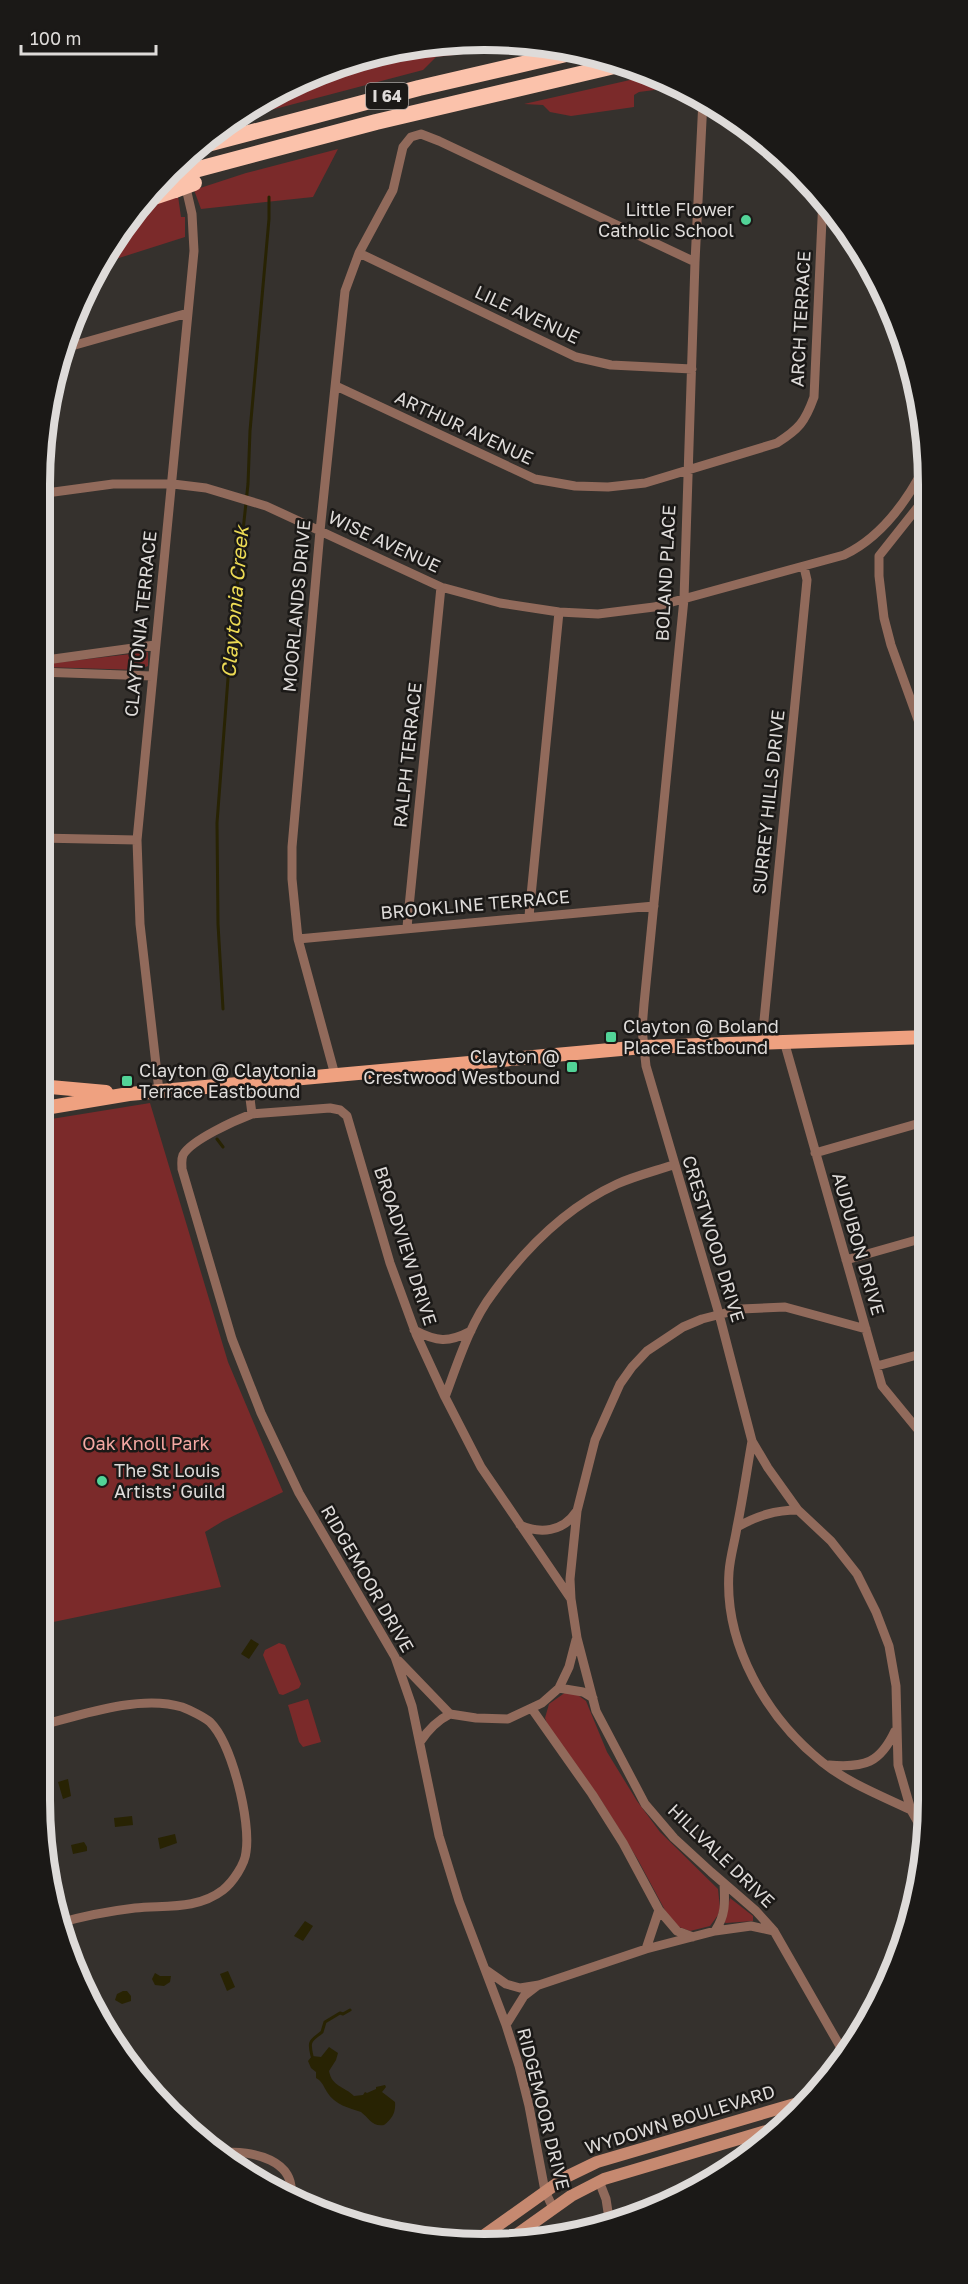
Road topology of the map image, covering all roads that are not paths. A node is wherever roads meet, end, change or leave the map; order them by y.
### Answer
1 (558, 56) edge
2 (607, 68) edge
3 (705, 111) edge
4 (216, 142) edge
5 (189, 172) edge
6 (175, 179) edge
7 (822, 211) edge
8 (359, 253) junction
9 (695, 262) junction
10 (188, 313) junction
11 (72, 346) edge
12 (692, 369) junction
13 (336, 386) junction
14 (688, 468) junction
15 (918, 478) edge
16 (173, 484) junction
17 (50, 493) edge
18 (918, 507) edge
19 (320, 531) junction
20 (804, 567) junction
21 (441, 587) junction
22 (684, 599) junction
23 (559, 612) junction
24 (155, 645) junction
25 (50, 659) edge
26 (50, 672) edge
27 (153, 676) junction
28 (918, 722) edge
29 (50, 838) edge
30 (137, 840) junction
31 (654, 906) junction
32 (529, 916) junction
33 (407, 927) junction
34 (298, 939) junction
35 (918, 1035) edge
36 (762, 1041) junction
37 (784, 1041) junction
38 (643, 1047) junction
39 (335, 1075) junction
40 (248, 1083) junction
41 (50, 1087) edge
42 (159, 1091) junction
43 (129, 1094) junction
44 (50, 1107) edge
45 (252, 1114) junction
46 (918, 1124) edge
47 (815, 1153) junction
48 (673, 1165) junction
49 (918, 1240) edge
50 (846, 1260) junction
51 (719, 1314) junction
52 (866, 1329) junction
53 (414, 1330) junction
54 (471, 1331) junction
55 (918, 1355) edge
56 (877, 1366) junction
57 (445, 1397) junction
58 (918, 1430) edge
59 (752, 1441) junction
60 (798, 1510) junction
61 (577, 1511) junction
62 (520, 1525) junction
63 (737, 1527) junction
64 (571, 1599) junction
65 (577, 1638) junction
66 (395, 1657) junction
67 (559, 1688) junction
68 (592, 1698) junction
69 (532, 1709) junction
70 (450, 1714) junction
71 (50, 1723) edge
72 (896, 1728) junction
73 (420, 1742) junction
74 (824, 1764) junction
75 (911, 1810) junction
76 (918, 1822) edge
77 (724, 1883) junction
78 (659, 1910) junction
79 (67, 1921) edge
80 (715, 1930) junction
81 (774, 1931) junction
82 (693, 1937) junction
83 (646, 1949) junction
84 (486, 1970) junction
85 (539, 1985) junction
86 (506, 2025) junction
87 (841, 2047) edge
88 (794, 2104) edge
89 (765, 2131) edge
90 (232, 2154) edge
91 (600, 2181) junction
92 (292, 2190) edge
93 (545, 2191) junction
94 (553, 2208) junction
95 (609, 2216) edge
96 (518, 2233) edge
97 (486, 2234) edge

1 - 4 highway, I 64
2 - 5 highway, I 64
3 - 9 street, BOLAND PLACE
5 - 6 highway, I 64, bridge
5 - 10 street, CLAYTONIA TERRACE
7 - 14 street, ARCH TERRACE
8 - 9 street, MOORLANDS DRIVE
8 - 12 street, LILE AVENUE
8 - 13 street, MOORLANDS DRIVE
9 - 12 street, BOLAND PLACE
10 - 11 street
10 - 16 street, CLAYTONIA TERRACE
12 - 14 street, BOLAND PLACE
13 - 14 street, ARTHUR AVENUE
13 - 19 street, MOORLANDS DRIVE
14 - 22 street, BOLAND PLACE
15 - 20 street, WISE AVENUE
16 - 17 street, WISE AVENUE
16 - 19 street, WISE AVENUE
16 - 24 street, CLAYTONIA TERRACE
18 - 28 street
19 - 21 street, WISE AVENUE
19 - 34 street, MOORLANDS DRIVE
20 - 22 street, WISE AVENUE
20 - 36 street, SURREY HILLS DRIVE
21 - 23 street, WISE AVENUE
21 - 33 street, RALPH TERRACE
22 - 23 street, WISE AVENUE
22 - 31 street, BOLAND PLACE
23 - 32 street
24 - 25 street
24 - 27 street, CLAYTONIA TERRACE
26 - 27 street
27 - 30 street, CLAYTONIA TERRACE
29 - 30 street
30 - 42 street, CLAYTONIA TERRACE
31 - 32 street, BROOKLINE TERRACE
31 - 38 street, BOLAND PLACE
32 - 33 street, BROOKLINE TERRACE
33 - 34 street, BROOKLINE TERRACE
34 - 39 street, MOORLANDS DRIVE
35 - 37 main road
36 - 37 main road
36 - 38 main road
37 - 47 street, AUDUBON DRIVE
38 - 39 main road
38 - 48 street, CRESTWOOD DRIVE
39 - 40 main road
40 - 42 main road
40 - 45 street
41 - 43 main road
42 - 43 main road
43 - 44 main road
45 - 53 street, BROADVIEW DRIVE
45 - 66 street, RIDGEMOOR DRIVE
46 - 47 street
47 - 50 street, AUDUBON DRIVE
48 - 51 street, CRESTWOOD DRIVE
48 - 54 street
49 - 50 street
50 - 52 street, AUDUBON DRIVE
51 - 52 street, HILLVALE DRIVE
51 - 59 street, CRESTWOOD DRIVE
51 - 61 street, HILLVALE DRIVE
52 - 56 street, AUDUBON DRIVE
53 - 54 street
53 - 57 street, BROADVIEW DRIVE
54 - 57 street
55 - 56 street
56 - 58 street, AUDUBON DRIVE
57 - 62 street, BROADVIEW DRIVE
59 - 60 street, CRESTWOOD DRIVE
59 - 63 street, CRESTWOOD DRIVE
60 - 63 street
60 - 72 street, CRESTWOOD DRIVE
61 - 62 street
61 - 64 street, HILLVALE DRIVE
62 - 64 street, BROADVIEW DRIVE
63 - 74 street, CRESTWOOD DRIVE
64 - 65 street, HILLVALE DRIVE
65 - 67 street
65 - 68 street, HILLVALE DRIVE
66 - 70 street
66 - 73 street, RIDGEMOOR DRIVE
67 - 68 street
67 - 69 street
68 - 77 street, HILLVALE DRIVE
69 - 70 street
69 - 78 street
70 - 73 street
71 - 79 street
72 - 74 street
72 - 75 street, CRESTWOOD DRIVE
73 - 84 street, RIDGEMOOR DRIVE
74 - 75 street, CRESTWOOD DRIVE
75 - 76 street, CRESTWOOD DRIVE
77 - 80 street
77 - 81 street, HILLVALE DRIVE
78 - 82 street
78 - 83 street
80 - 81 street
80 - 82 street
81 - 87 street, HILLVALE DRIVE
82 - 83 street
83 - 85 street
84 - 85 street
84 - 86 street, RIDGEMOOR DRIVE
85 - 86 street
86 - 93 street, RIDGEMOOR DRIVE
88 - 93 street, WYDOWN BOULEVARD
89 - 91 street, WYDOWN BOULEVARD
90 - 92 street
91 - 94 street, WYDOWN BOULEVARD
91 - 95 street
93 - 94 street, RIDGEMOOR DRIVE
93 - 97 street, WYDOWN BOULEVARD
94 - 96 street, WYDOWN BOULEVARD

